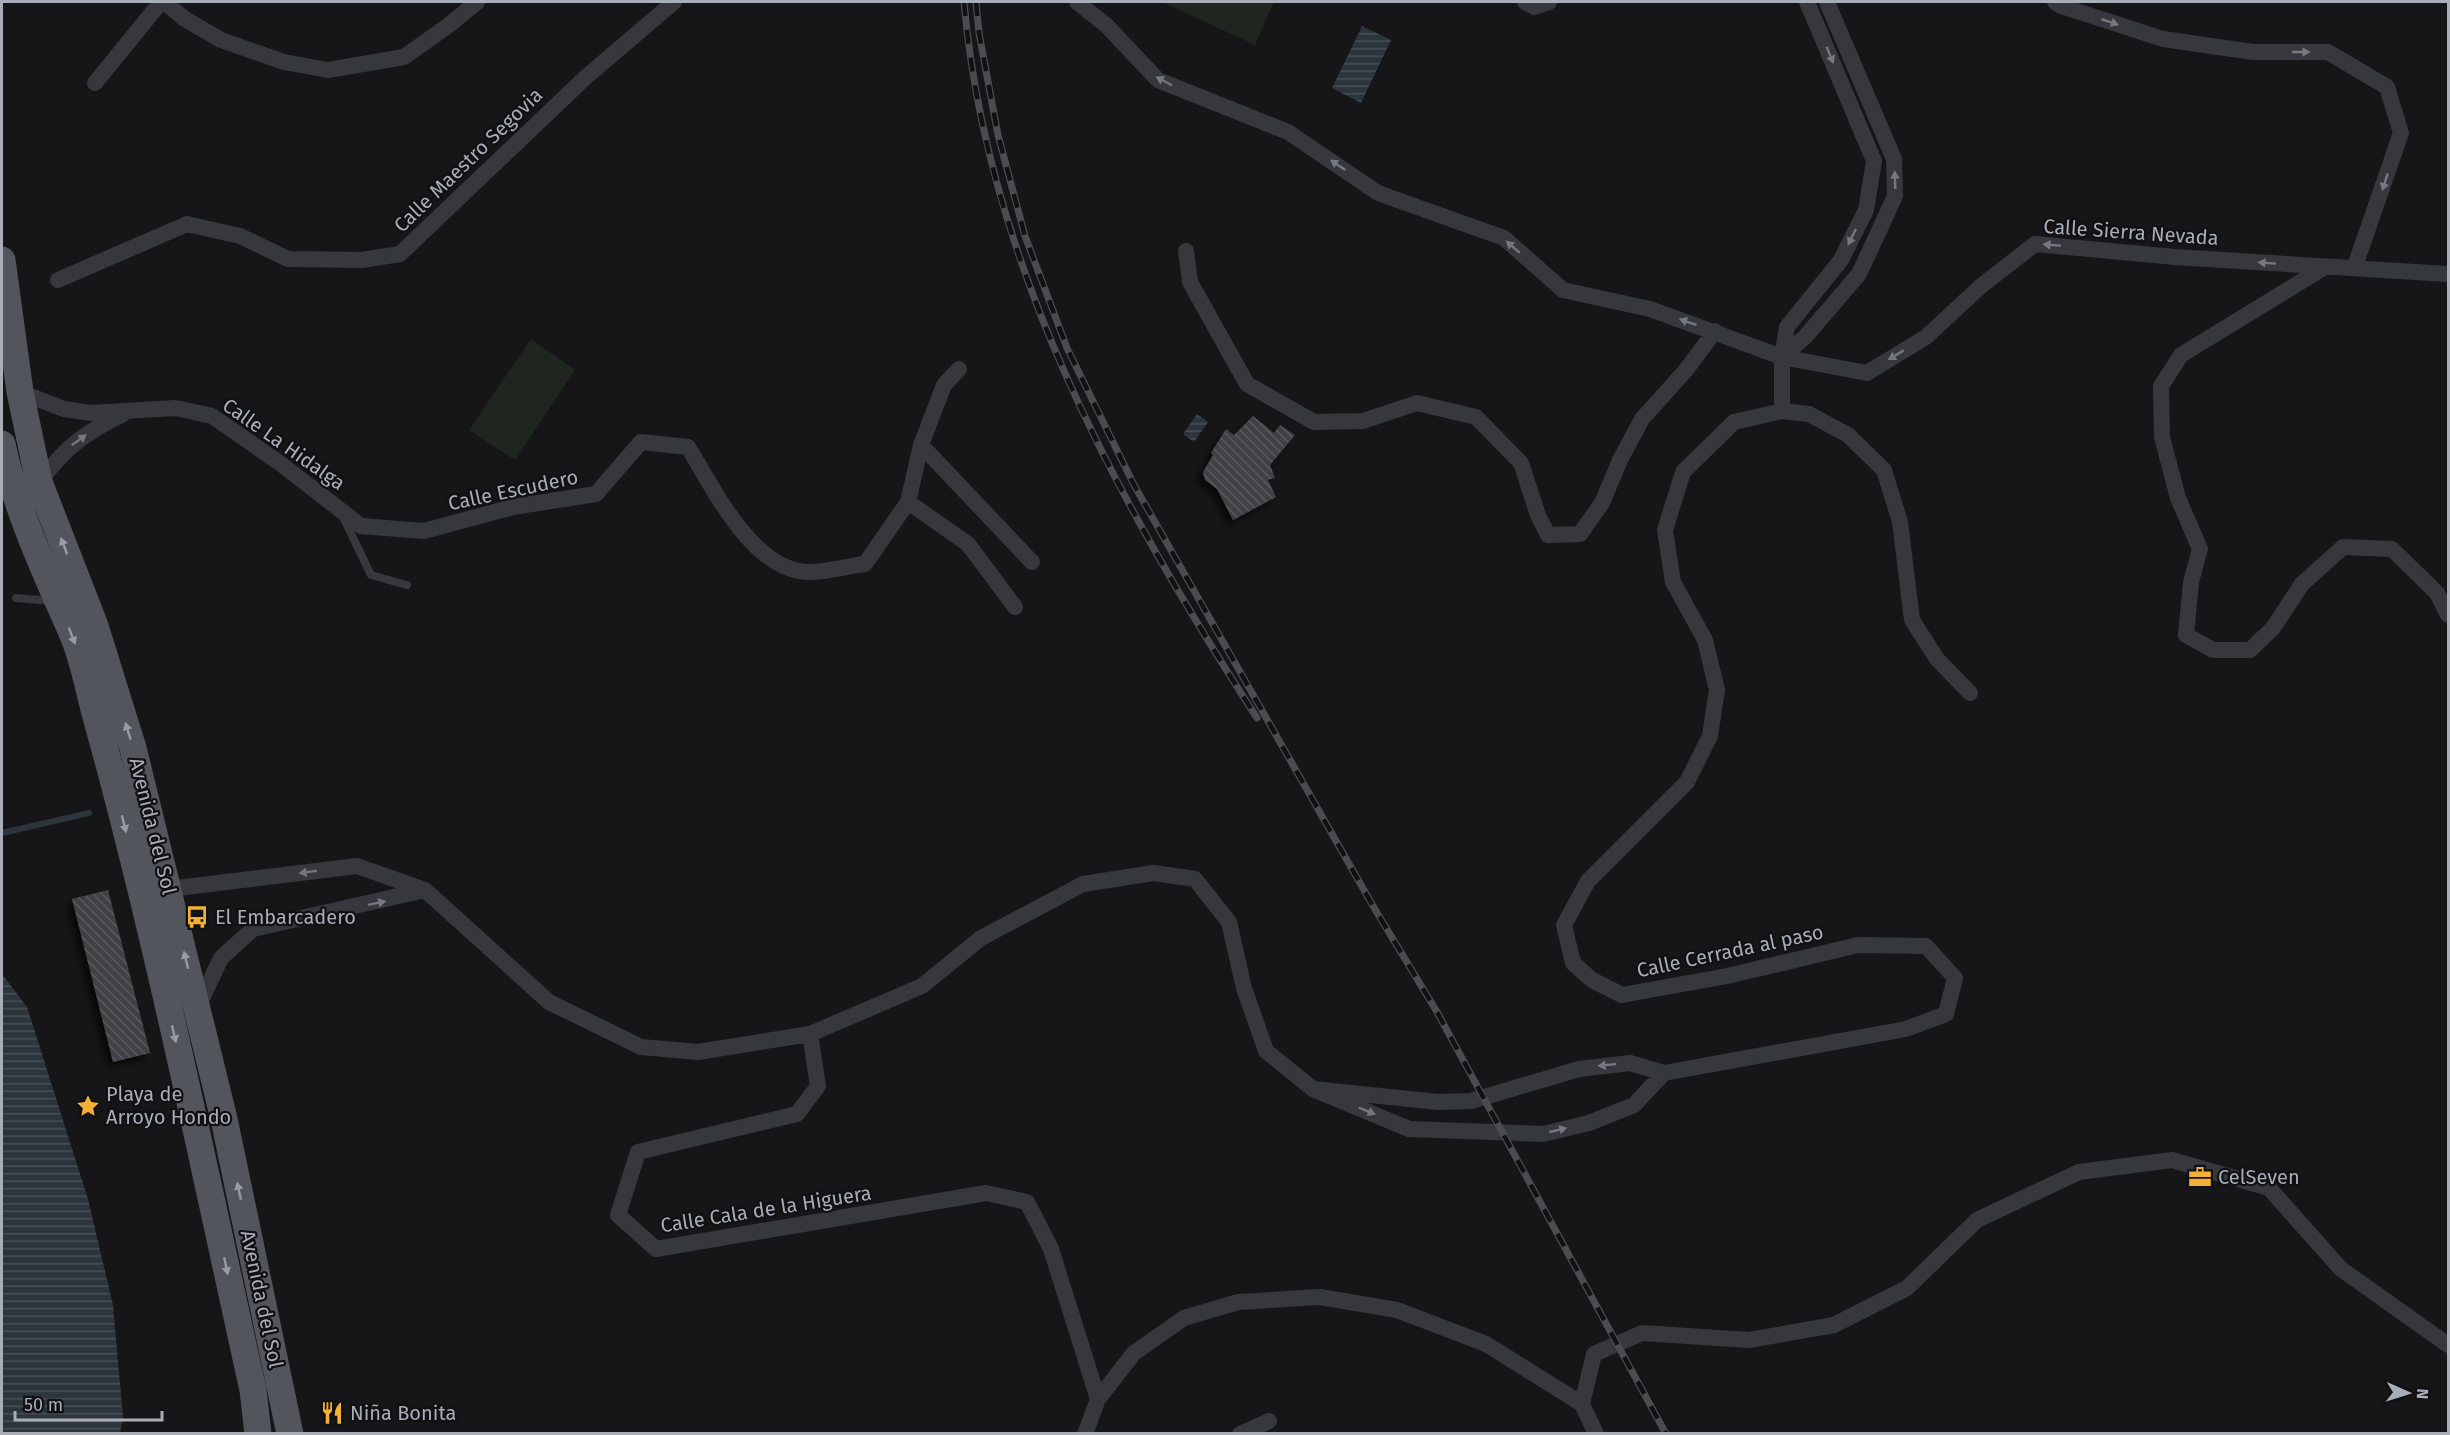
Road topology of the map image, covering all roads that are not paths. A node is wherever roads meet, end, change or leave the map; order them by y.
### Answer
1 (163, 2) edge
2 (477, 2) edge
3 (674, 2) edge
4 (1077, 2) edge
5 (1525, 2) edge
6 (1549, 2) edge
7 (1807, 2) edge
8 (1827, 2) edge
9 (2055, 2) edge
10 (95, 83) dead end
11 (1186, 251) dead end
12 (2, 260) edge
13 (2355, 266) junction
14 (2325, 267) junction
15 (2448, 274) edge
16 (58, 280) dead end
17 (1715, 331) junction
18 (1782, 357) junction
19 (959, 369) dead end
20 (20, 392) junction
21 (130, 410) junction
22 (1782, 411) junction
23 (2, 444) edge
24 (921, 445) junction
25 (39, 482) junction
26 (908, 502) junction
27 (339, 508) junction
28 (1032, 562) dead end
29 (407, 585) dead end
30 (16, 598) dead end
31 (56, 601) junction
32 (1015, 607) dead end
33 (2448, 615) edge
34 (1970, 693) dead end
35 (169, 890) junction
36 (425, 890) junction
37 (197, 1009) junction
38 (810, 1034) junction
39 (1664, 1073) junction
40 (1313, 1089) junction
41 (2448, 1345) edge
42 (253, 1390) junction
43 (1098, 1399) junction
44 (1582, 1404) junction
45 (1269, 1422) dead end
46 (249, 1434) edge
47 (258, 1434) edge
48 (290, 1434) edge
49 (1085, 1434) edge
50 (1240, 1434) edge
51 (1596, 1434) edge

1 - 2 street
1 - 10 street
3 - 16 street, Calle Maestro Segovia
17 -> 4 street, Calle Sierra Nevada
5 - 6 street
7 -> 18 street
18 -> 8 street
9 -> 13 street
11 - 17 street
12 - 20 main road, Avenida del Sol
13 - 14 street, Calle Sierra Nevada
13 - 15 street, Calle Sierra Nevada
14 -> 18 street, Calle Sierra Nevada
14 - 33 street
17 - 18 street, Calle Sierra Nevada
18 - 22 street
19 - 24 street, Calle Escudero
20 - 21 street, Calle La Hidalga
20 - 25 main road, Avenida del Sol
25 -> 21 street, Calle La Hidalga
21 - 27 street, Calle La Hidalga
22 - 34 street
22 - 39 street, Calle Cerrada al paso
23 - 31 main road, Avenida del Sol
24 - 26 street, Calle Escudero
24 - 28 street
35 -> 25 main road, Avenida del Sol
26 - 27 street, Calle Escudero
26 - 32 street
27 - 29 lane, Calle La Hidalga
30 - 31 lane
31 -> 42 main road, Avenida del Sol
36 -> 35 street
37 -> 35 main road, Avenida del Sol
37 -> 36 street
36 - 38 street
48 -> 37 main road, Avenida del Sol
38 - 40 street
38 - 43 street, Calle Cala de la Higuera
39 -> 40 street, Calle Cerrada al paso
40 -> 39 street
41 - 44 street
42 - 46 main road
42 - 47 main road, Avenida del Sol
43 - 44 street
43 - 49 street
44 - 51 street
45 - 50 street

